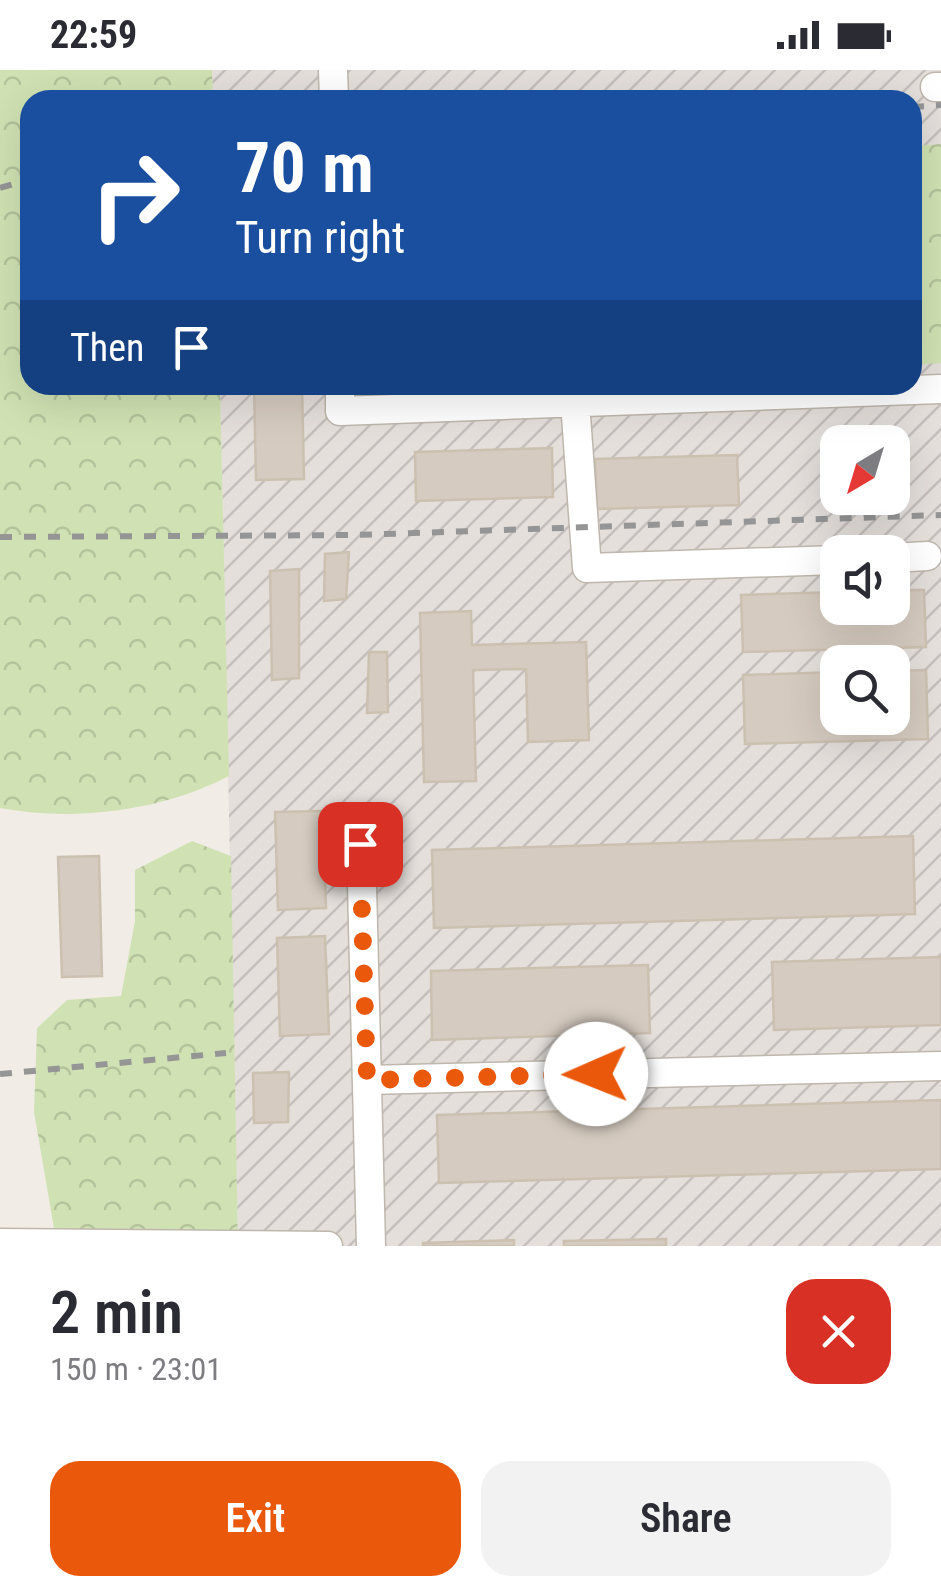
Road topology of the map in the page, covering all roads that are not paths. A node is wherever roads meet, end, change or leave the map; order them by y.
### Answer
1 (340, 395) edge
2 (758, 395) edge
3 (575, 402) junction
4 (927, 556) dead end
5 (910, 557) edge
6 (820, 561) edge
7 (360, 844) dead end
8 (941, 1066) edge
9 (367, 1080) junction
10 (0, 1243) edge
11 (328, 1246) edge
12 (372, 1246) edge

1 - 3 lane
2 - 3 lane
3 - 6 lane
4 - 5 lane
7 - 9 lane
8 - 9 lane
9 - 12 lane
10 - 11 lane

